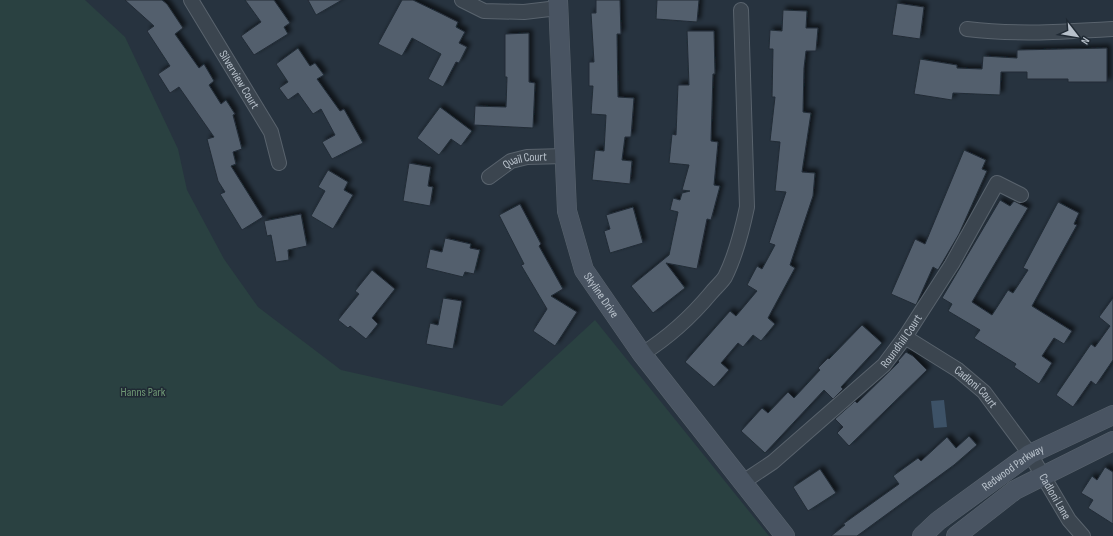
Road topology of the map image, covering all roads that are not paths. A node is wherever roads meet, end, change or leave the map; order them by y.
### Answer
1 (191, 0) edge
2 (462, 0) edge
3 (558, 4) edge
4 (741, 10) dead end
5 (967, 29) dead end
6 (1113, 29) edge
7 (565, 156) junction
8 (279, 163) dead end
9 (489, 177) dead end
10 (1022, 195) dead end
11 (905, 337) junction
12 (642, 354) junction
13 (1113, 415) edge
14 (1113, 441) edge
15 (1030, 454) junction
16 (1042, 475) junction
17 (743, 482) junction
18 (785, 536) edge
19 (922, 536) edge
20 (956, 536) edge
21 (1083, 536) edge

1 - 8 street, Silverview Court
2 - 3 street
3 - 7 street, Skyline Drive
4 - 12 street
5 - 6 street
7 - 9 street, Quail Court
7 - 12 street, Skyline Drive
10 - 11 street, Roundhill Court
11 - 15 street, Cadloni Court
11 - 17 street, Roundhill Court
12 - 17 street, Skyline Drive
13 - 15 street, Redwood Parkway
14 - 16 street, Redwood Parkway
15 - 16 street, Cadloni Lane
15 - 19 street, Redwood Parkway
16 - 20 street, Redwood Parkway
16 - 21 street, Cadloni Lane
17 - 18 street, Skyline Drive

